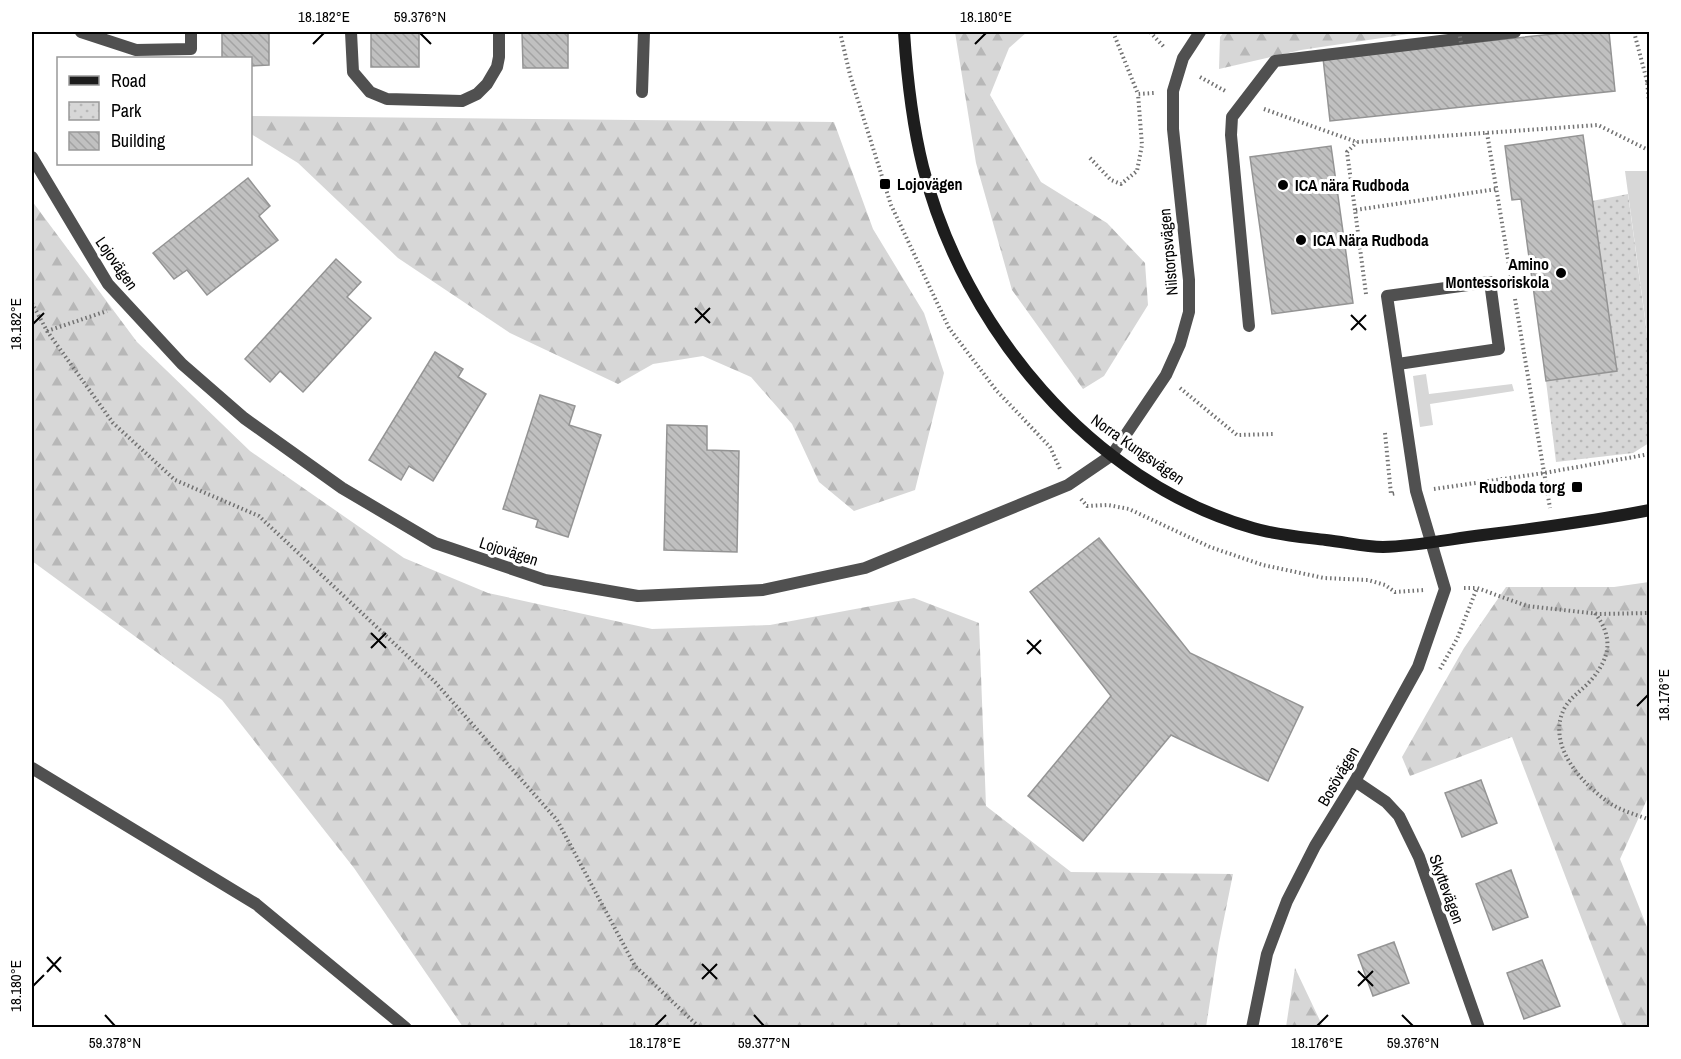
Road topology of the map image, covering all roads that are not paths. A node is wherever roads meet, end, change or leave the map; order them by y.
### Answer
1 (81, 32) edge
2 (191, 32) edge
3 (351, 32) edge
4 (500, 32) edge
5 (644, 32) edge
6 (904, 32) edge
7 (1200, 32) edge
8 (1515, 32) edge
9 (642, 92) dead end
10 (32, 157) edge
11 (1249, 327) dead end
12 (1398, 364) junction
13 (1112, 455) junction
14 (1650, 510) edge
15 (1433, 543) junction
16 (32, 768) edge
17 (1355, 781) junction
18 (406, 1028) edge
19 (1252, 1028) edge
20 (1479, 1028) edge

1 - 2 street
3 - 4 street
5 - 9 street
6 - 13 main road, Norra Kungsvägen
7 - 13 street, Nilstorpsvägen
8 - 11 street
10 - 13 street, Lojovägen
12 - 12 street
12 - 15 street
13 - 15 main road, Norra Kungsvägen
14 - 15 main road, Norra Kungsvägen
15 - 17 street, Bosövägen
16 - 18 street
17 - 19 street, Bosövägen
17 - 20 street, Skyttevägen

